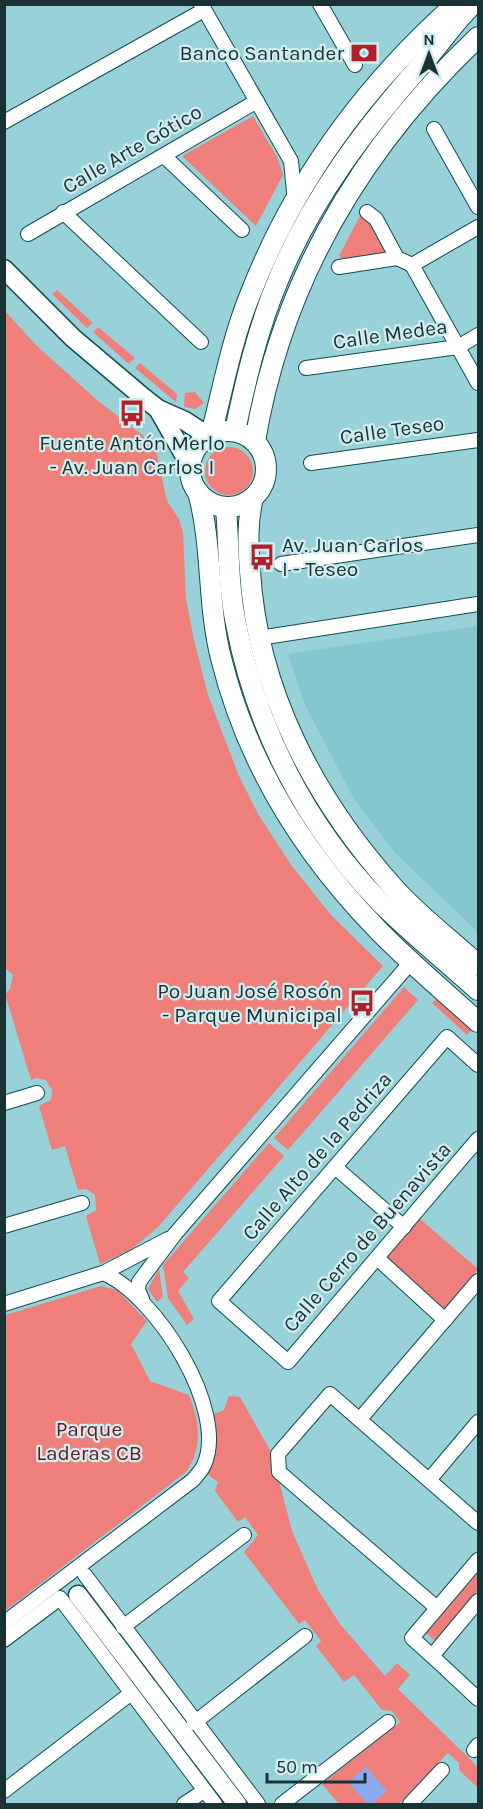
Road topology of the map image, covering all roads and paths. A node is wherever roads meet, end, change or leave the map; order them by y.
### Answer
1 (321, 4) edge
2 (474, 4) edge
3 (203, 7) edge
4 (444, 9) edge
5 (478, 22) edge
6 (478, 37) edge
7 (430, 55) junction
8 (354, 65) dead end
9 (257, 101) junction
10 (4, 122) edge
11 (434, 129) dead end
12 (164, 156) junction
13 (291, 161) junction
14 (319, 161) junction
15 (295, 202) junction
16 (478, 207) edge
17 (63, 212) junction
18 (368, 212) dead end
19 (478, 227) edge
20 (242, 230) dead end
21 (28, 234) dead end
22 (398, 258) junction
23 (411, 265) junction
24 (339, 267) dead end
25 (4, 269) edge
26 (478, 335) edge
27 (201, 342) dead end
28 (458, 347) junction
29 (306, 368) dead end
30 (478, 383) edge
31 (158, 409) junction
32 (216, 414) junction
33 (185, 421) junction
34 (235, 431) junction
35 (209, 436) junction
36 (478, 440) edge
37 (255, 441) junction
38 (311, 463) dead end
39 (190, 465) junction
40 (198, 492) junction
41 (253, 498) junction
42 (226, 507) junction
43 (478, 536) edge
44 (281, 564) dead end
45 (478, 604) edge
46 (259, 638) junction
47 (412, 961) junction
48 (478, 965) edge
49 (478, 990) edge
50 (478, 1023) edge
51 (478, 1065) edge
52 (37, 1093) dead end
53 (4, 1103) edge
54 (478, 1139) edge
55 (335, 1167) junction
56 (82, 1203) dead end
57 (4, 1226) edge
58 (404, 1227) junction
59 (175, 1234) junction
60 (377, 1258) junction
61 (103, 1273) junction
62 (478, 1281) edge
63 (142, 1299) junction
64 (4, 1304) edge
65 (446, 1320) junction
66 (288, 1362) joint
67 (360, 1419) junction
68 (478, 1422) edge
69 (429, 1480) junction
70 (478, 1523) edge
71 (244, 1535) dead end
72 (478, 1560) edge
73 (83, 1570) junction
74 (63, 1594) junction
75 (478, 1601) edge
76 (437, 1608) junction
77 (4, 1623) edge
78 (123, 1627) junction
79 (305, 1636) dead end
80 (4, 1640) edge
81 (432, 1656) junction
82 (159, 1675) junction
83 (140, 1676) junction
84 (130, 1694) junction
85 (478, 1699) edge
86 (388, 1722) dead end
87 (194, 1723) junction
88 (175, 1724) junction
89 (171, 1748) junction
90 (226, 1765) junction
91 (442, 1770) dead end
92 (222, 1785) junction
93 (4, 1791) edge
94 (204, 1791) junction
95 (184, 1804) edge
96 (215, 1804) edge
97 (237, 1804) edge
98 (258, 1804) edge
99 (282, 1804) edge
100 (410, 1804) edge

1 - 8 street
2 - 7 main road
3 - 9 street
3 - 10 street
4 - 14 main road
5 - 7 main road
6 - 37 main road
7 - 34 main road
9 - 12 street, Calle Arte Gótico
9 - 13 street
11 - 16 street
12 - 17 street, Calle Arte Gótico
12 - 20 street
13 - 14 street
13 - 15 street
14 - 15 main road
15 - 32 main road
17 - 21 street, Calle Arte Gótico
17 - 27 street
18 - 22 street
19 - 23 street
22 - 23 street
22 - 24 street
23 - 28 street
25 - 31 street
26 - 28 street, Calle Medea
28 - 29 street, Calle Medea
28 - 30 street
31 - 33 street
31 - 39 street
32 - 33 street
32 - 35 main road
33 - 35 street
34 - 35 main road
34 - 37 main road
35 - 39 main road
36 - 38 street, Calle Teseo
37 - 41 main road
39 - 40 main road
40 - 42 main road
40 - 47 main road
41 - 42 main road
41 - 46 main road
42 - 49 main road
43 - 44 street
45 - 46 street
46 - 48 main road
47 - 50 main road
47 - 59 street
51 - 55 street, Calle Alto de la Pedriza
52 - 53 street
54 - 58 street, Calle Cerro de Buenavista
55 - 58 street
55 - 66 street, Calle Alto de la Pedriza
56 - 57 street
58 - 60 street, Calle Cerro de Buenavista
59 - 61 street
59 - 63 street
60 - 65 street
60 - 66 street, Calle Cerro de Buenavista
61 - 63 street
61 - 64 street
62 - 65 street
63 - 73 street
65 - 67 street
67 - 69 street
67 - 76 street
68 - 69 street
69 - 70 street
71 - 78 street
72 - 76 street
73 - 74 street
73 - 74 street
73 - 78 street
74 - 77 street
74 - 80 street
74 - 83 street
74 - 84 street
75 - 81 street
76 - 81 street
78 - 82 street
79 - 87 street
81 - 85 street
82 - 83 street
82 - 87 street
83 - 88 street
84 - 89 street
84 - 93 street
86 - 99 street
87 - 90 street
88 - 89 street
88 - 92 street
89 - 94 street
90 - 92 street
90 - 98 street
91 - 100 street
92 - 97 street
94 - 95 street
94 - 96 street

